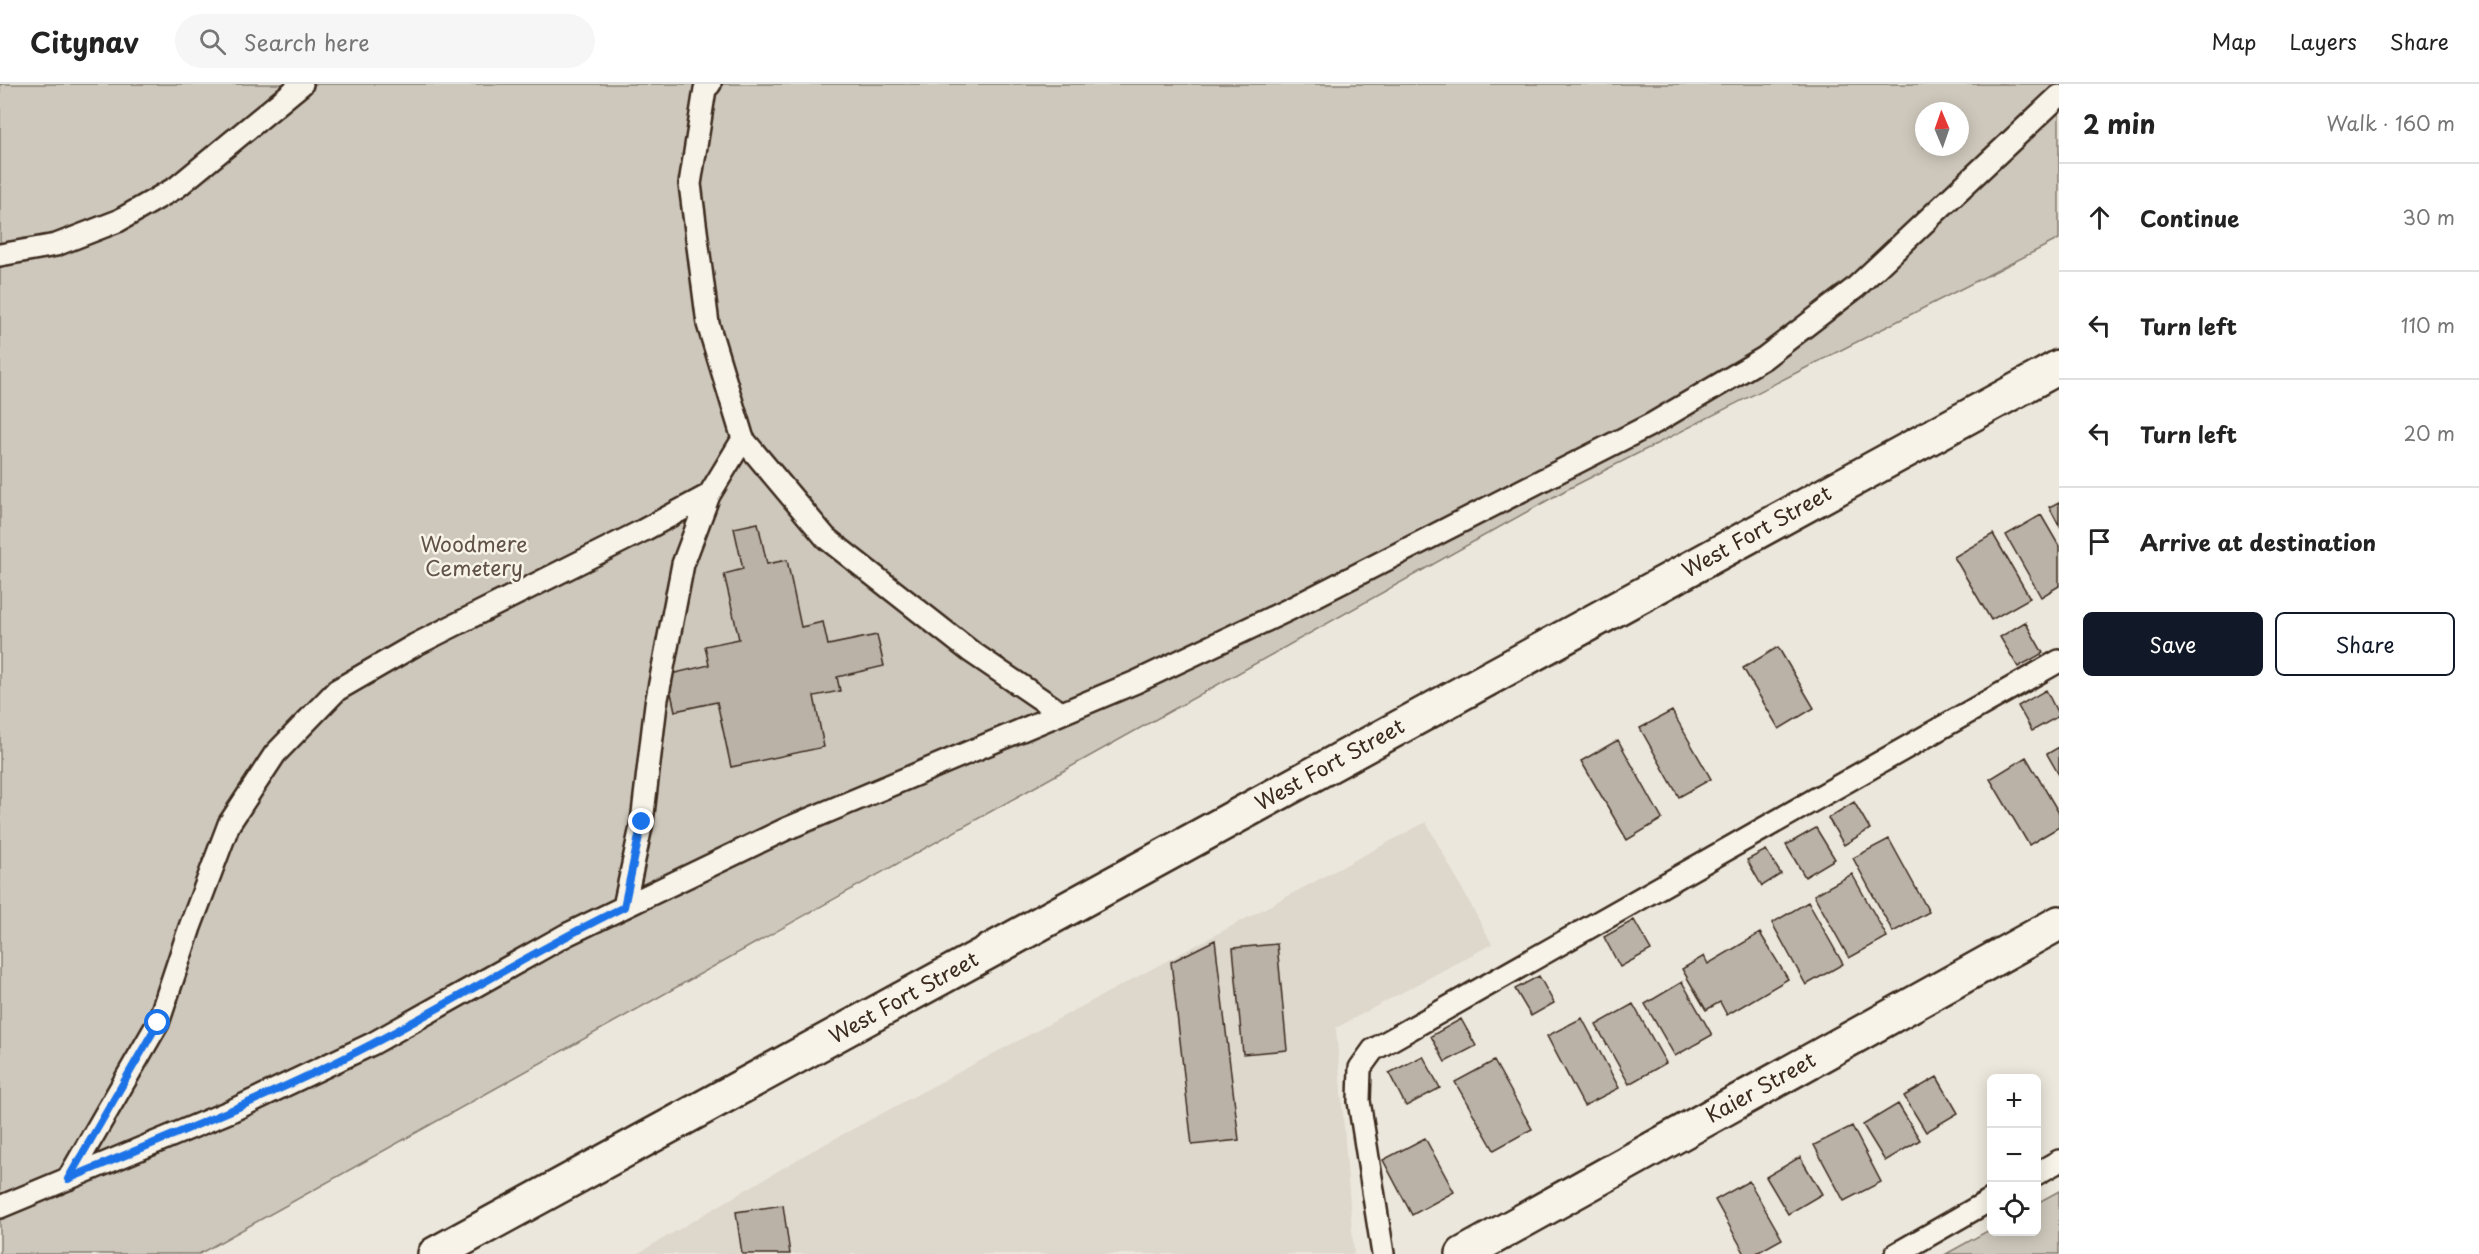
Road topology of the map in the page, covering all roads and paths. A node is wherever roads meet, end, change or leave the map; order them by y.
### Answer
1 (302, 84) edge
2 (703, 86) edge
3 (2059, 96) edge
4 (0, 255) edge
5 (2059, 367) edge
6 (743, 439) junction
7 (709, 495) junction
8 (2059, 661) edge
9 (1061, 713) junction
10 (624, 907) junction
11 (2059, 923) edge
12 (2059, 1161) edge
13 (2041, 1172) edge
14 (68, 1179) junction
15 (1987, 1202) edge
16 (521, 1206) junction
17 (0, 1207) edge
18 (435, 1254) edge
19 (490, 1254) edge
20 (1383, 1254) edge
21 (1463, 1254) edge
22 (1896, 1254) edge

1 - 4 lane
2 - 6 lane
3 - 9 lane
5 - 16 main road, West Fort Street
6 - 7 lane
6 - 9 lane
7 - 10 lane
7 - 14 lane
8 - 20 lane
9 - 10 lane
10 - 14 lane
11 - 21 main road, Kaier Street
12 - 13 lane
14 - 17 lane
15 - 22 lane
16 - 18 main road, West Fort Street
16 - 19 main road

